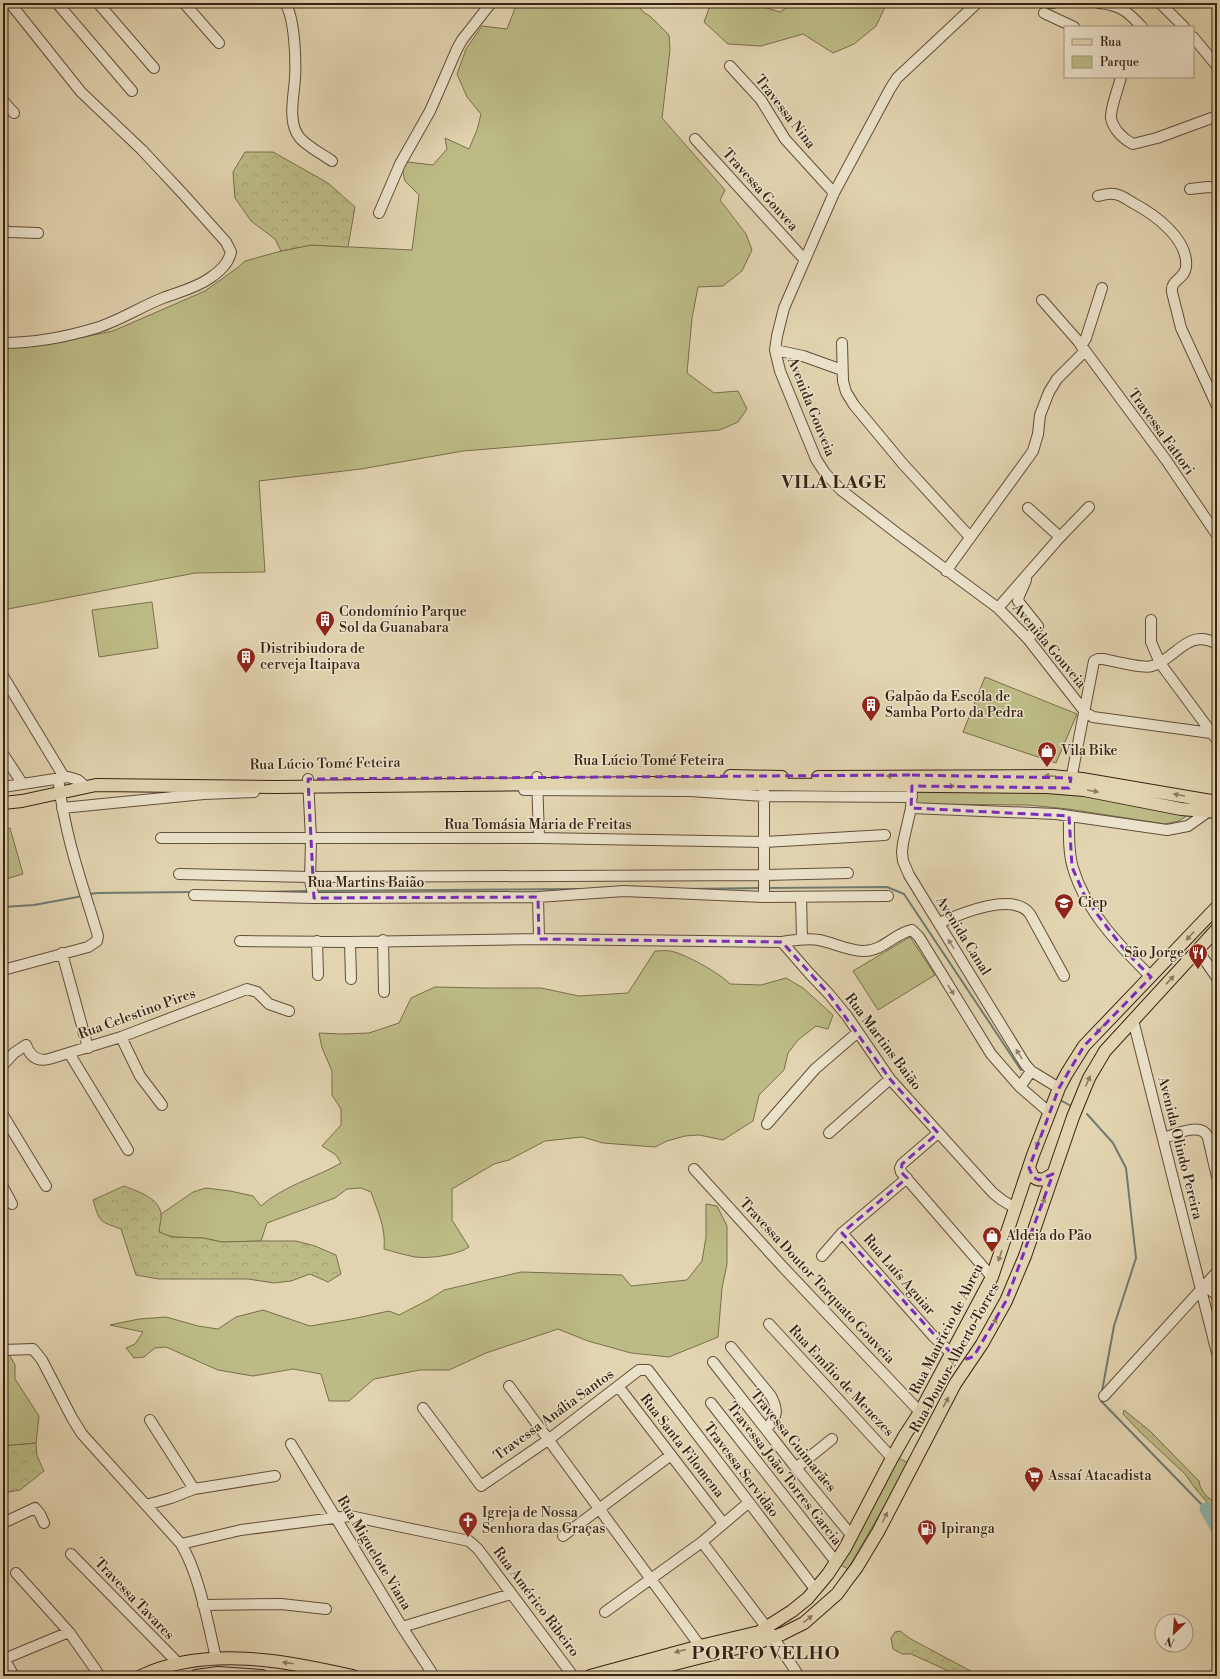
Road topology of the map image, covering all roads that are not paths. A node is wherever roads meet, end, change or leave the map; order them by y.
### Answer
1 (10, 3) edge
2 (57, 3) edge
3 (98, 3) edge
4 (184, 3) edge
5 (286, 3) edge
6 (491, 3) edge
7 (977, 3) edge
8 (1053, 3) edge
9 (1099, 3) edge
10 (1160, 3) edge
11 (1044, 8) edge
12 (1072, 26) edge
13 (1141, 26) edge
14 (1183, 26) edge
15 (1194, 38) edge
16 (220, 43) dead end
17 (1217, 65) edge
18 (730, 66) dead end
19 (154, 68) dead end
20 (1121, 78) edge
21 (132, 91) dead end
22 (3, 101) edge
23 (14, 113) dead end
24 (1217, 116) edge
25 (695, 139) dead end
26 (332, 161) dead end
27 (1217, 188) edge
28 (1190, 189) dead end
29 (834, 193) junction
30 (1098, 196) dead end
31 (379, 213) dead end
32 (3, 230) edge
33 (38, 233) dead end
34 (804, 260) junction
35 (1102, 288) dead end
36 (1042, 300) dead end
37 (3, 343) edge
38 (842, 344) dead end
39 (1083, 348) junction
40 (775, 350) junction
41 (842, 370) junction
42 (1216, 401) edge
43 (1089, 507) dead end
44 (1028, 508) dead end
45 (1217, 535) edge
46 (970, 536) junction
47 (1060, 537) junction
48 (946, 571) junction
49 (1026, 574) junction
50 (998, 608) junction
51 (1151, 620) dead end
52 (1028, 639) junction
53 (1217, 644) edge
54 (1160, 663) junction
55 (3, 676) edge
56 (1085, 712) junction
57 (1214, 736) edge
58 (3, 754) edge
59 (22, 783) junction
60 (1070, 783) junction
61 (537, 784) junction
62 (61, 785) junction
63 (308, 786) junction
64 (764, 786) junction
65 (912, 786) junction
66 (3, 787) edge
67 (3, 802) edge
68 (62, 808) junction
69 (911, 808) junction
70 (1214, 808) edge
71 (1069, 816) junction
72 (885, 835) dead end
73 (161, 838) dead end
74 (539, 838) junction
75 (311, 839) junction
76 (765, 842) junction
77 (848, 873) dead end
78 (179, 874) dead end
79 (310, 879) junction
80 (765, 885) junction
81 (194, 895) dead end
82 (313, 895) junction
83 (888, 896) dead end
84 (538, 897) junction
85 (801, 897) junction
86 (1217, 907) edge
87 (939, 924) junction
88 (1217, 929) edge
89 (539, 939) junction
90 (802, 939) junction
91 (383, 940) junction
92 (240, 941) dead end
93 (317, 941) junction
94 (350, 942) junction
95 (782, 942) junction
96 (1197, 949) junction
97 (62, 953) junction
98 (3, 970) edge
99 (318, 975) dead end
100 (1064, 976) dead end
101 (1151, 977) junction
102 (1217, 978) edge
103 (351, 979) dead end
104 (384, 992) dead end
105 (289, 1010) dead end
106 (1133, 1020) junction
107 (858, 1032) junction
108 (121, 1037) junction
109 (88, 1048) junction
110 (69, 1053) junction
111 (3, 1065) edge
112 (1030, 1071) junction
113 (890, 1079) junction
114 (1020, 1087) junction
115 (1059, 1088) junction
116 (162, 1105) dead end
117 (1050, 1113) junction
118 (3, 1115) edge
119 (767, 1124) dead end
120 (829, 1133) dead end
121 (938, 1133) junction
122 (1164, 1138) junction
123 (128, 1150) dead end
124 (1028, 1168) junction
125 (694, 1169) dead end
126 (1053, 1174) junction
127 (1217, 1177) edge
128 (907, 1178) junction
129 (46, 1186) dead end
130 (3, 1187) edge
131 (12, 1204) dead end
132 (1015, 1208) junction
133 (842, 1233) junction
134 (822, 1256) dead end
135 (1217, 1272) edge
136 (992, 1277) junction
137 (1203, 1288) junction
138 (1217, 1296) edge
139 (768, 1324) dead end
140 (731, 1347) dead end
141 (3, 1350) edge
142 (1217, 1353) edge
143 (951, 1354) junction
144 (974, 1356) junction
145 (713, 1362) dead end
146 (644, 1369) joint
147 (962, 1374) junction
148 (508, 1386) dead end
149 (618, 1386) junction
150 (1104, 1396) dead end
151 (711, 1403) dead end
152 (422, 1408) dead end
153 (920, 1412) junction
154 (150, 1420) dead end
155 (766, 1429) junction
156 (832, 1439) dead end
157 (548, 1440) junction
158 (291, 1444) dead end
159 (671, 1455) junction
160 (892, 1458) junction
161 (796, 1468) junction
162 (275, 1476) dead end
163 (194, 1489) junction
164 (748, 1503) junction
165 (146, 1505) junction
166 (599, 1508) junction
167 (336, 1518) junction
168 (3, 1523) edge
169 (44, 1523) dead end
170 (723, 1523) junction
171 (563, 1536) dead end
172 (852, 1536) junction
173 (702, 1542) junction
174 (181, 1544) junction
175 (71, 1554) dead end
176 (836, 1562) junction
177 (16, 1572) dead end
178 (652, 1580) junction
179 (815, 1589) junction
180 (511, 1594) junction
181 (203, 1605) junction
182 (326, 1609) dead end
183 (605, 1612) dead end
184 (402, 1627) junction
185 (69, 1632) junction
186 (766, 1633) junction
187 (700, 1646) junction
188 (4, 1658) edge
189 (216, 1658) junction
190 (178, 1663) junction
191 (646, 1674) edge
192 (14, 1676) edge
193 (100, 1676) edge
194 (141, 1676) edge
195 (198, 1676) edge
196 (262, 1676) edge
197 (353, 1676) edge
198 (434, 1676) edge
199 (573, 1676) edge
200 (590, 1676) edge
201 (627, 1676) edge
202 (799, 1676) edge

1 - 37 street
2 - 21 street
3 - 19 street
4 - 16 street
5 - 26 street
6 - 31 street
7 - 29 street, Avenida Gouveia
8 - 11 street
9 - 13 street
10 - 14 street
11 - 12 street
15 - 17 street
18 - 29 street, Travessa Nina
20 - 24 street
22 - 23 street
25 - 34 street, Travessa Gouvea
27 - 28 street
29 - 34 street, Avenida Gouveia
30 - 42 street
32 - 33 street
34 - 40 street, Avenida Gouveia
35 - 39 street
36 - 39 street, Travessa Fattori
38 - 41 street
39 - 45 street, Travessa Fattori
39 - 46 street
40 - 41 street
40 - 48 street, Avenida Gouveia
41 - 46 street
43 - 47 street
44 - 47 street
46 - 48 street
47 - 49 street
48 - 50 street, Avenida Gouveia
49 - 50 street
49 - 52 street
50 - 52 street, Avenida Gouveia
51 - 54 street
52 - 56 street, Avenida Gouveia
53 - 54 street
54 - 56 street
54 - 57 street
55 - 62 street
56 - 57 street
56 - 60 street
58 - 59 street
59 - 62 street, Rua Lúcio Tomé Feteira
59 - 66 street, Rua Lúcio Tomé Feteira
60 - 65 main road, Rua Lúcio Tomé Feteira
60 - 70 main road, Rua Lúcio Tomé Feteira
61 - 63 main road, Rua Lúcio Tomé Feteira
61 - 64 main road, Rua Lúcio Tomé Feteira
61 - 74 street
62 - 63 main road, Rua Lúcio Tomé Feteira
62 - 67 main road, Rua Lúcio Tomé Feteira
62 - 68 street
63 - 68 street
63 - 75 street
64 - 65 main road, Rua Lúcio Tomé Feteira
64 - 76 street
65 - 69 street, Avenida Canal
68 - 97 street
69 - 71 street
69 - 87 street, Avenida Canal
70 - 71 street
71 - 101 street
72 - 76 street, Rua Tomásia Maria de Freitas
73 - 75 street, Rua Tomásia Maria de Freitas
74 - 75 street, Rua Tomásia Maria de Freitas
74 - 76 street, Rua Tomásia Maria de Freitas
75 - 79 street
76 - 80 street
77 - 80 street
78 - 79 street
79 - 80 street
79 - 82 street
80 - 84 street, Rua Martins Baião
80 - 85 street, Rua Martins Baião
81 - 82 street, Rua Martins Baião
82 - 84 street, Rua Martins Baião
83 - 85 street, Rua Martins Baião
84 - 89 street
85 - 90 street
86 -> 101 main road, Rua Maurício de Abreu
87 - 100 street
112 -> 87 street, Avenida Canal
88 - 96 main road, Rua Doutor Alberto Torres
89 - 91 street
89 - 95 street
90 - 95 street
90 -> 114 street
91 - 94 street
91 - 104 street
92 - 93 street
93 - 94 street
93 - 99 street
94 - 103 street
95 - 107 street, Rua Martins Baião
96 - 102 street
106 -> 96 main road, Rua Doutor Alberto Torres
97 - 98 street
97 - 109 street
101 -> 115 main road, Rua Maurício de Abreu
105 - 108 street, Rua Celestino Pires
106 - 122 street, Avenida Olindo Pereira
126 -> 106 main road, Rua Doutor Alberto Torres
107 - 113 street, Rua Martins Baião
107 - 119 street
108 - 109 street, Rua Celestino Pires
108 - 116 street
109 - 110 street, Rua Celestino Pires
110 - 111 street, Rua Celestino Pires
110 - 123 street
112 - 114 street
112 - 115 street, Avenida Canal
113 - 120 street
113 - 121 street, Rua Martins Baião
114 - 117 street
115 - 117 main road, Rua Maurício de Abreu
117 -> 124 main road, Rua Maurício de Abreu
118 - 129 street
121 - 128 street
121 - 132 street, Rua Martins Baião
122 - 127 street
122 - 137 street, Avenida Olindo Pereira
124 - 126 main road
124 - 132 main road, Rua Maurício de Abreu
125 - 153 street, Travessa Doutor Torquato Gouveia
144 -> 126 main road, Rua Doutor Alberto Torres
128 - 133 street
128 - 136 street
130 - 131 street
132 -> 136 main road, Rua Maurício de Abreu
133 - 134 street
133 - 143 street, Rua Luís Aguiar
135 - 137 street
136 - 143 main road, Rua Maurício de Abreu
137 - 138 street
137 - 142 street, Avenida Olindo Pereira
137 - 150 street
139 - 160 street, Rua Emílio de Menezes
140 - 155 street
141 - 165 street
143 - 144 main road
143 - 147 main road
143 - 153 main road, Rua Maurício de Abreu
144 - 147 main road, Rua Doutor Alberto Torres
145 - 155 street, Travessa Guimarães
146 - 149 street, Travessa Anália Santos
146 - 164 street, Travessa Servidão
186 -> 147 main road, Rua Doutor Alberto Torres
148 - 157 street
149 - 157 street, Travessa Anália Santos
149 - 159 street, Rua Santa Filomena
151 - 176 street, Travessa João Torres Garcia
152 - 157 street, Travessa Anália Santos
153 - 160 main road, Rua Maurício de Abreu
154 - 163 street
155 - 161 street, Travessa Guimarães
156 - 161 street
157 - 166 street
158 - 167 street, Rua Miguelote Viana
159 - 166 street
159 - 170 street, Rua Santa Filomena
160 - 172 main road, Rua Maurício de Abreu
161 - 172 street, Travessa Guimarães
162 - 163 street
163 - 165 street
164 - 170 street
164 - 179 street, Travessa Servidão
165 - 174 street
166 - 171 street
166 - 178 street
167 - 174 street, Rua Américo Ribeiro
167 - 180 street, Rua Américo Ribeiro
167 - 184 street, Rua Miguelote Viana
168 - 169 street
170 - 173 street
172 - 176 main road, Rua Maurício de Abreu
173 - 178 street
173 - 186 street
174 - 181 street
175 - 190 street, Travessa Tavares
176 - 179 main road, Rua Maurício de Abreu
177 - 185 street
178 - 183 street
178 - 187 street
179 - 186 main road, Rua Maurício de Abreu
180 - 184 street
180 - 199 street, Rua Américo Ribeiro
181 - 182 street
181 - 189 street
184 - 198 street, Rua Miguelote Viana
185 - 188 street
185 - 193 street
186 - 187 main road
186 - 191 main road
186 - 202 street
187 -> 200 main road
188 - 192 street
189 - 190 main road
197 -> 189 main road
190 - 194 main road
191 - 201 main road
195 - 196 main road

